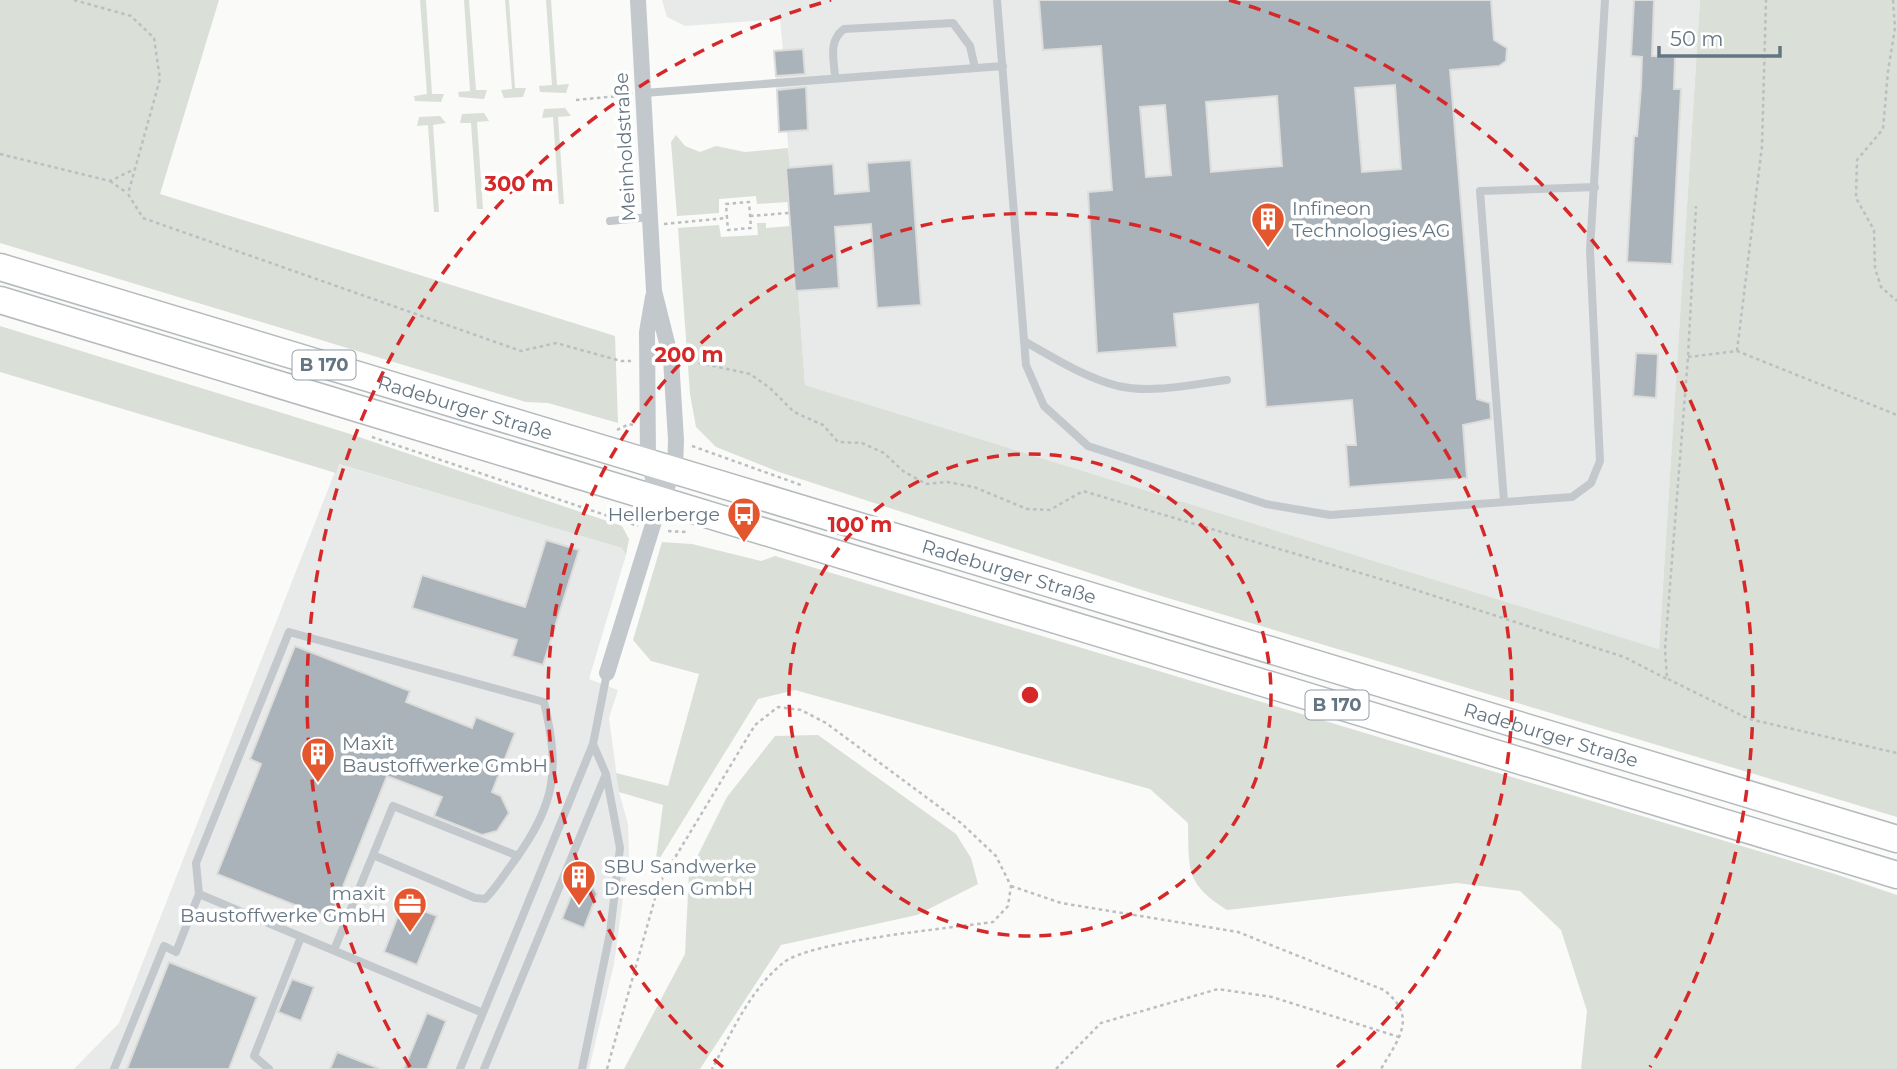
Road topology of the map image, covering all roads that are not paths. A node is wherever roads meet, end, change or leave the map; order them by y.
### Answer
1 (638, 0) edge
2 (997, 0) edge
3 (1605, 0) edge
4 (1003, 66) junction
5 (975, 68) junction
6 (835, 78) junction
7 (644, 93) junction
8 (1595, 187) junction
9 (610, 221) dead end
10 (650, 221) junction
11 (0, 267) edge
12 (654, 291) junction
13 (0, 300) edge
14 (1024, 341) junction
15 (1227, 380) dead end
16 (648, 461) junction
17 (675, 469) junction
18 (1504, 501) junction
19 (660, 502) junction
20 (607, 674) joint
21 (593, 744) junction
22 (606, 774) junction
23 (1897, 839) edge
24 (373, 855) junction
25 (517, 856) junction
26 (1897, 876) edge
27 (199, 894) junction
28 (301, 937) junction
29 (334, 950) junction
30 (483, 1013) junction
31 (114, 1069) edge
32 (270, 1069) edge
33 (460, 1069) edge
34 (484, 1069) edge
35 (582, 1069) edge

1 - 7 street, Meinholdstraße
2 - 4 lane
3 - 8 lane
4 - 5 lane
4 - 14 lane
5 - 6 lane
5 - 6 lane
6 - 7 lane
7 - 10 street, Meinholdstraße
8 - 18 lane
8 - 18 lane
9 - 10 lane
10 - 12 street, Meinholdstraße
11 - 16 main road, Radeburger Straße / B 170
12 - 16 street, Meinholdstraße
12 - 17 street, Meinholdstraße
13 - 19 main road, Radeburger Straße / B 170
14 - 15 lane
14 - 18 lane
16 - 17 main road, Radeburger Straße / B 170
16 - 19 street, Meinholdstraße
17 - 19 street, Meinholdstraße
17 - 23 main road, Radeburger Straße / B 170
19 - 20 street
19 - 26 main road, Radeburger Straße / B 170
20 - 21 lane
21 - 22 lane
21 - 30 lane
22 - 34 lane
22 - 35 lane
24 - 25 lane
24 - 25 lane
24 - 29 lane
25 - 27 lane
27 - 28 lane
27 - 31 lane
28 - 29 lane
28 - 32 lane
29 - 30 lane
30 - 33 lane

